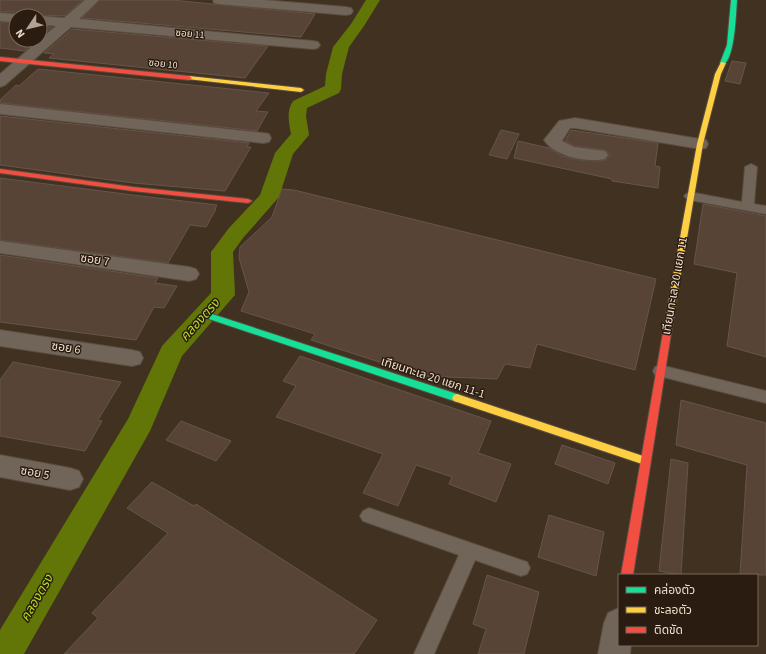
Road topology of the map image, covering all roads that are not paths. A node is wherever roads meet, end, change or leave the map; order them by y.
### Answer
1 (93, 0) edge
2 (219, 0) edge
3 (734, 0) edge
4 (346, 11) dead end
5 (48, 21) edge
6 (66, 23) junction
7 (313, 45) dead end
8 (0, 59) edge
9 (24, 61) junction
10 (0, 82) edge
11 (301, 90) dead end
12 (0, 109) edge
13 (263, 138) dead end
14 (700, 144) junction
15 (599, 156) dead end
16 (751, 166) dead end
17 (0, 171) edge
18 (690, 196) junction
19 (248, 201) dead end
20 (748, 207) junction
21 (766, 210) edge
22 (0, 247) edge
23 (189, 274) dead end
24 (212, 317) dead end
25 (0, 338) edge
26 (132, 358) dead end
27 (660, 371) junction
28 (766, 397) edge
29 (645, 461) junction
30 (0, 466) edge
31 (70, 479) dead end
32 (369, 516) dead end
33 (470, 550) junction
34 (521, 568) dead end
35 (627, 574) edge
36 (618, 629) edge
37 (424, 654) edge
38 (614, 654) edge

1 - 6 street
2 - 4 street
3 - 14 street, เทียนทะเล 20 แยก 11
5 - 6 street, ซอย 11
6 - 7 street, ซอย 11
6 - 9 street
8 - 9 street, ซอย 10
9 - 10 street
9 - 11 street, ซอย 10
12 - 13 street
14 - 15 street
14 - 18 street, เทียนทะเล 20 แยก 11
16 - 20 lane
17 - 19 street
18 - 20 lane
18 - 27 street, เทียนทะเล 20 แยก 11
20 - 21 lane
22 - 23 street, ซอย 7
24 - 29 street, เทียนทะเล 20 แยก 11-1
25 - 26 street, ซอย 6
27 - 28 lane
27 - 29 street, เทียนทะเล 20 แยก 11
29 - 35 street, เทียนทะเล 20 แยก 11
30 - 31 street, ซอย 5
32 - 33 lane
33 - 34 lane
33 - 37 lane
36 - 38 street

